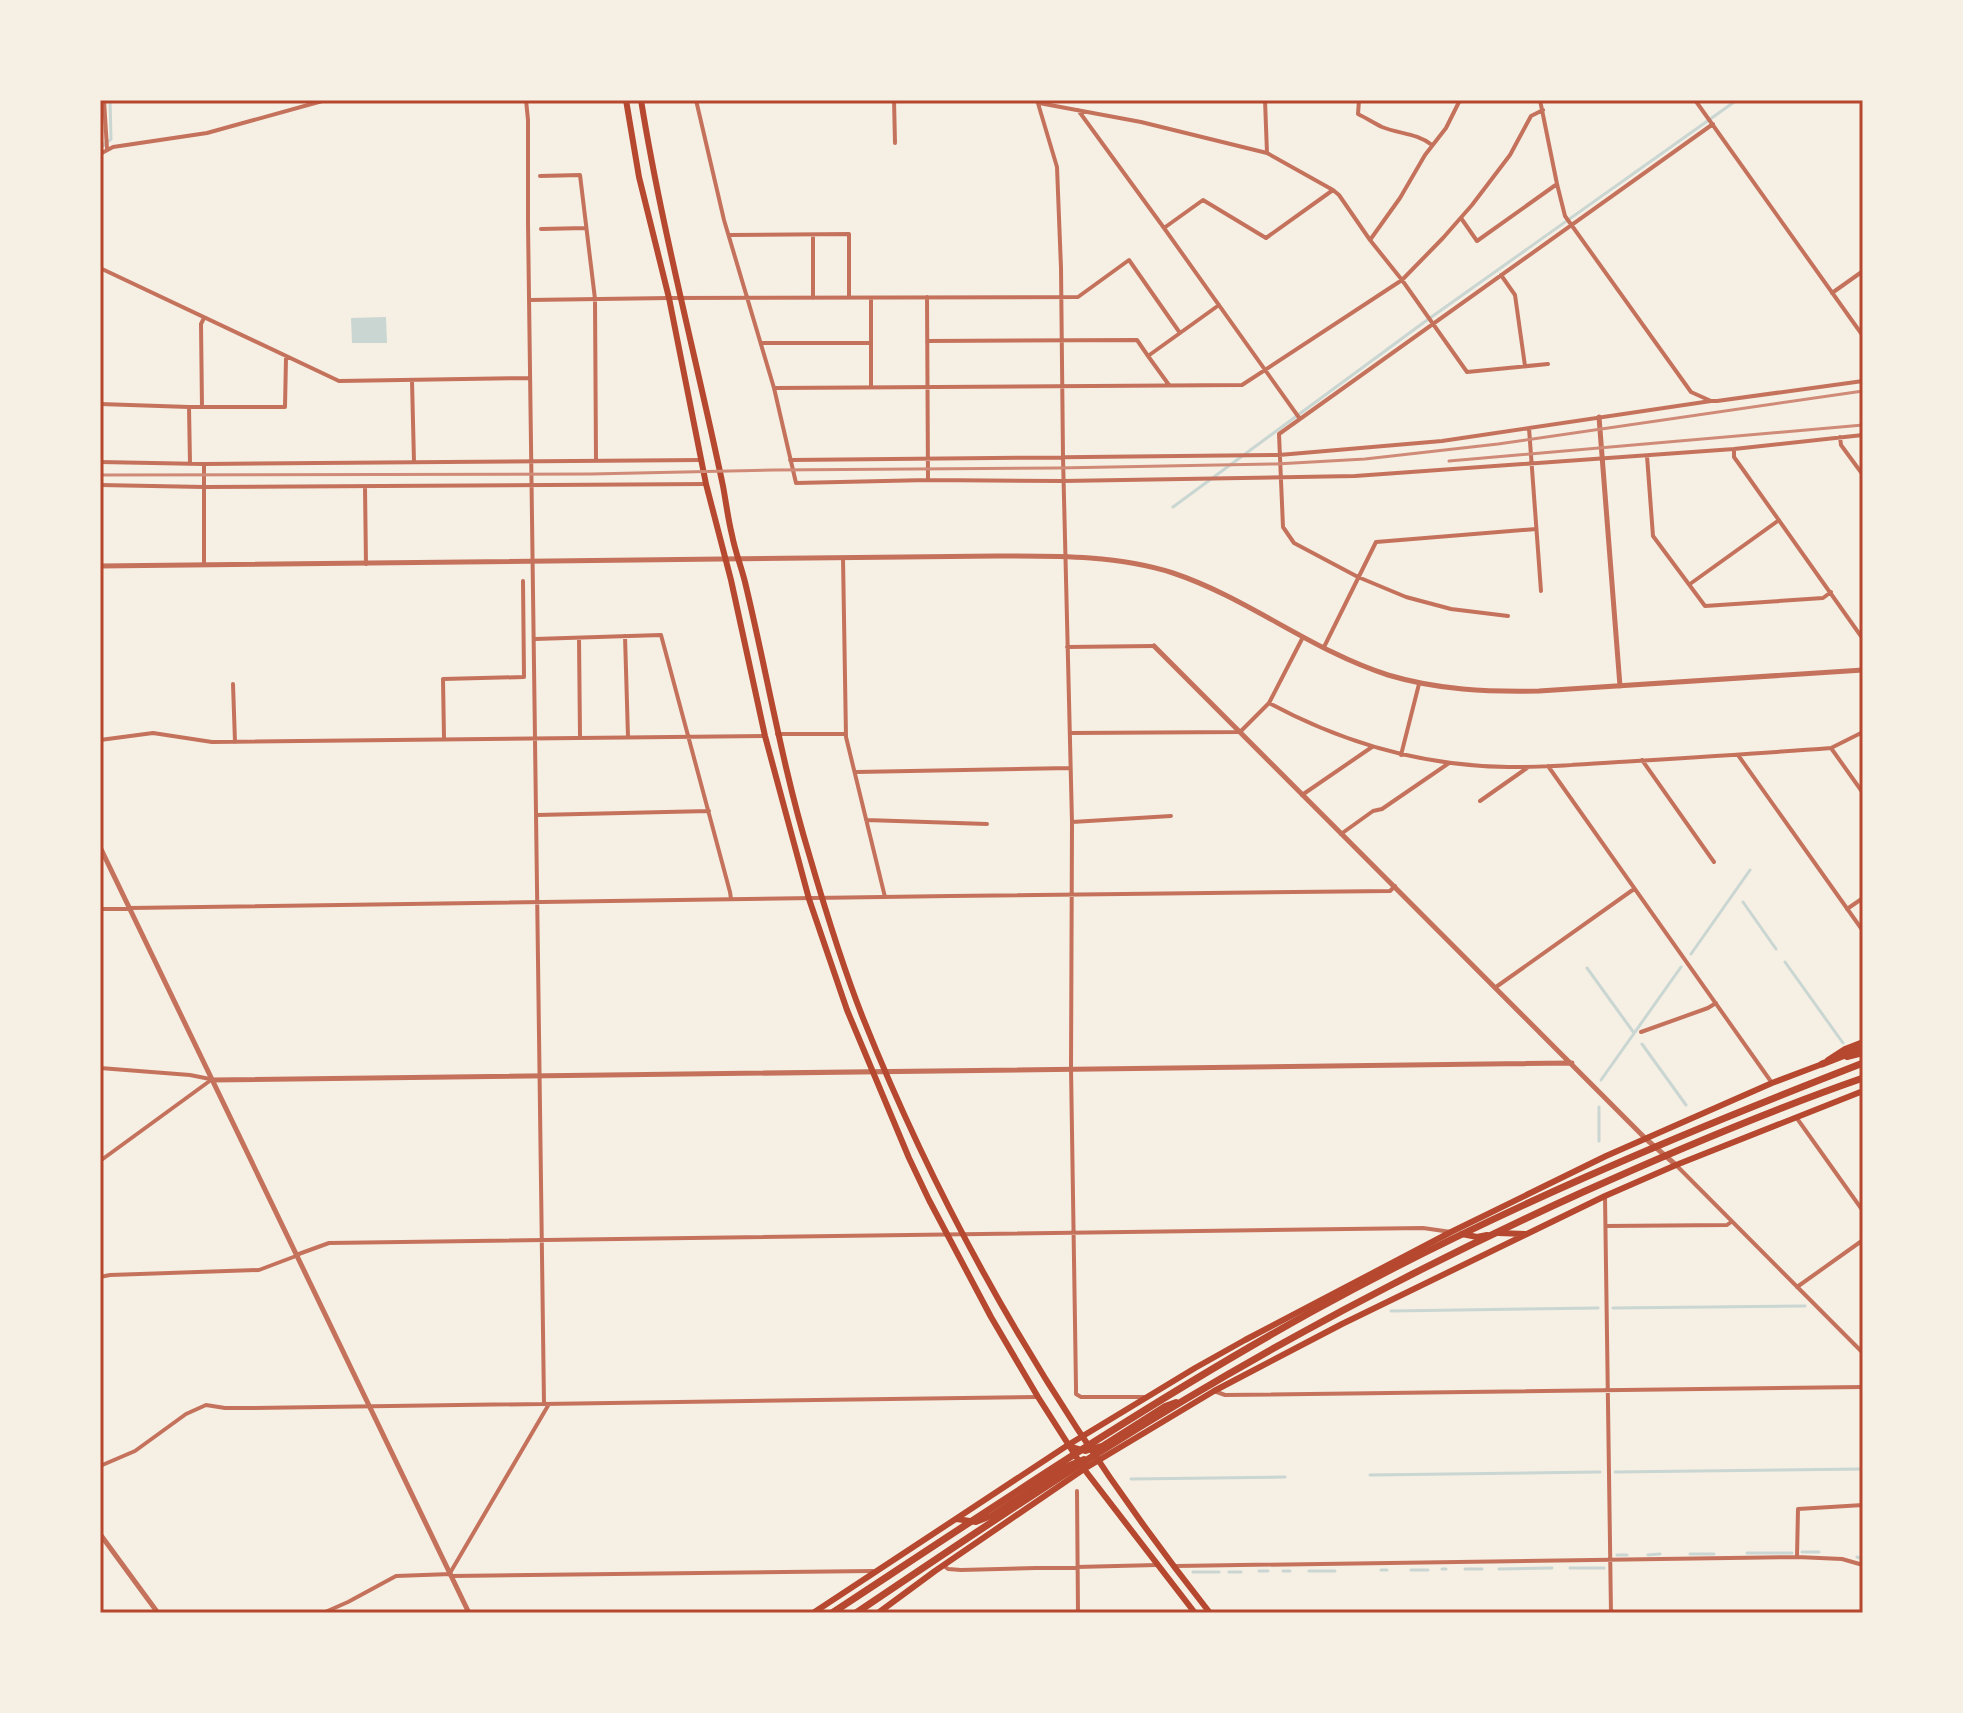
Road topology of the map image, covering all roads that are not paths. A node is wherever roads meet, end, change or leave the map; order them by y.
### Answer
1 (104, 100) edge
2 (326, 100) edge
3 (526, 100) edge
4 (626, 100) edge
5 (641, 100) edge
6 (696, 100) edge
7 (894, 100) edge
8 (1265, 100) edge
9 (1359, 100) edge
10 (1460, 100) edge
11 (1540, 100) edge
12 (1695, 100) edge
13 (1037, 102) edge
14 (1078, 110) junction
15 (1543, 110) junction
16 (1713, 124) junction
17 (895, 143) dead end
18 (1432, 145) junction
19 (107, 149) junction
20 (1267, 153) junction
21 (100, 154) edge
22 (540, 176) dead end
23 (1557, 184) junction
24 (1333, 190) junction
25 (1461, 218) junction
26 (1571, 226) junction
27 (586, 228) junction
28 (1164, 228) junction
29 (541, 229) dead end
30 (729, 235) junction
31 (813, 235) junction
32 (1370, 240) junction
33 (100, 268) edge
34 (1863, 271) edge
35 (1501, 275) junction
36 (1402, 280) junction
37 (1832, 293) junction
38 (849, 297) junction
39 (927, 297) junction
40 (1060, 297) junction
41 (669, 298) junction
42 (680, 298) junction
43 (748, 298) junction
44 (813, 298) junction
45 (871, 298) junction
46 (595, 299) junction
47 (529, 300) junction
48 (1219, 305) junction
49 (204, 318) junction
50 (1433, 323) junction
51 (1180, 333) junction
52 (1863, 336) edge
53 (927, 341) junction
54 (1061, 341) junction
55 (761, 343) junction
56 (870, 343) junction
57 (1148, 356) junction
58 (286, 357) junction
59 (1548, 364) dead end
60 (1525, 366) junction
61 (1265, 370) junction
62 (530, 378) junction
63 (412, 381) junction
64 (1863, 381) edge
65 (1062, 385) junction
66 (1169, 385) junction
67 (928, 386) junction
68 (871, 387) junction
69 (774, 388) junction
70 (1711, 401) junction
71 (100, 404) edge
72 (189, 407) junction
73 (202, 407) junction
74 (1599, 417) junction
75 (1300, 419) junction
76 (1529, 428) junction
77 (1863, 435) edge
78 (1840, 437) junction
79 (1734, 449) junction
80 (1279, 455) junction
81 (1647, 456) junction
82 (1063, 457) junction
83 (928, 458) junction
84 (1603, 459) junction
85 (702, 460) junction
86 (790, 460) junction
87 (596, 461) junction
88 (100, 462) edge
89 (414, 462) junction
90 (531, 463) junction
91 (190, 464) junction
92 (204, 464) junction
93 (1531, 464) junction
94 (1863, 475) edge
95 (1280, 478) junction
96 (928, 480) junction
97 (1063, 481) junction
98 (706, 484) junction
99 (100, 485) edge
100 (533, 485) junction
101 (204, 487) junction
102 (365, 487) junction
103 (1779, 520) junction
104 (1536, 529) junction
105 (1066, 556) junction
106 (843, 558) junction
107 (725, 559) junction
108 (739, 559) junction
109 (533, 561) junction
110 (366, 564) junction
111 (204, 565) junction
112 (100, 566) edge
113 (1358, 577) junction
114 (523, 581) dead end
115 (1689, 585) junction
116 (1541, 591) dead end
117 (1831, 592) junction
118 (1508, 616) dead end
119 (625, 636) junction
120 (1304, 637) junction
121 (579, 638) junction
122 (535, 639) junction
123 (1863, 639) edge
124 (1154, 646) joint
125 (1067, 647) junction
126 (1324, 647) junction
127 (1863, 670) edge
128 (524, 677) junction
129 (536, 677) junction
130 (1420, 683) junction
131 (233, 684) dead end
132 (1620, 686) junction
133 (1269, 703) junction
134 (1240, 732) junction
135 (1863, 732) edge
136 (1070, 733) junction
137 (777, 734) junction
138 (846, 734) junction
139 (765, 736) junction
140 (580, 737) junction
141 (628, 737) junction
142 (690, 737) junction
143 (536, 738) junction
144 (100, 740) edge
145 (444, 740) junction
146 (235, 742) junction
147 (1372, 747) junction
148 (1831, 748) junction
149 (1401, 755) junction
150 (1738, 755) junction
151 (1642, 760) junction
152 (1449, 763) junction
153 (1548, 766) junction
154 (1529, 767) junction
155 (1070, 768) junction
156 (856, 772) junction
157 (1863, 793) edge
158 (1302, 795) junction
159 (1480, 801) dead end
160 (709, 811) junction
161 (537, 815) junction
162 (1171, 816) dead end
163 (866, 820) junction
164 (1072, 822) junction
165 (987, 824) dead end
166 (1341, 834) junction
167 (100, 847) edge
168 (1714, 862) dead end
169 (1395, 886) junction
170 (1635, 889) junction
171 (1073, 895) junction
172 (885, 897) junction
173 (823, 898) junction
174 (1863, 898) edge
175 (731, 899) junction
176 (809, 899) junction
177 (538, 902) junction
178 (129, 908) junction
179 (100, 909) edge
180 (1847, 909) junction
181 (1863, 931) edge
182 (1496, 987) junction
183 (1716, 1003) junction
184 (1641, 1032) dead end
185 (1861, 1048) edge
186 (1572, 1063) junction
187 (1863, 1063) edge
188 (1822, 1064) joint
189 (100, 1068) edge
190 (1071, 1068) junction
191 (872, 1071) junction
192 (885, 1071) junction
193 (540, 1075) junction
194 (212, 1080) junction
195 (1863, 1080) edge
196 (1772, 1083) junction
197 (1863, 1091) edge
198 (1796, 1117) junction
199 (1646, 1139) junction
200 (100, 1161) edge
201 (1676, 1165) junction
202 (1605, 1196) junction
203 (1863, 1211) edge
204 (1731, 1222) junction
205 (1606, 1226) junction
206 (1451, 1232) junction
207 (1074, 1233) junction
208 (1527, 1234) junction
209 (948, 1235) junction
210 (962, 1235) junction
211 (1863, 1240) edge
212 (541, 1241) junction
213 (296, 1255) junction
214 (100, 1277) edge
215 (1797, 1287) junction
216 (1863, 1353) edge
217 (1195, 1368) junction
218 (1863, 1387) edge
219 (1608, 1390) junction
220 (1214, 1391) junction
221 (1038, 1397) junction
222 (1147, 1397) junction
223 (546, 1404) junction
224 (369, 1406) junction
225 (1082, 1437) junction
226 (1068, 1445) junction
227 (1090, 1449) junction
228 (1098, 1460) junction
229 (1079, 1461) junction
230 (100, 1466) edge
231 (1084, 1469) junction
232 (1077, 1491) dead end
233 (1863, 1505) edge
234 (957, 1519) junction
235 (100, 1534) edge
236 (918, 1545) junction
237 (1797, 1557) junction
238 (1611, 1561) junction
239 (1157, 1565) junction
240 (1863, 1565) edge
241 (944, 1566) junction
242 (1173, 1566) junction
243 (1078, 1567) junction
244 (880, 1571) junction
245 (935, 1571) junction
246 (451, 1574) junction
247 (158, 1613) edge
248 (323, 1613) edge
249 (469, 1613) edge
250 (813, 1613) edge
251 (832, 1613) edge
252 (856, 1613) edge
253 (878, 1613) edge
254 (1078, 1613) edge
255 (1195, 1613) edge
256 (1210, 1613) edge
257 (1611, 1613) edge

1 - 19 street
2 - 19 street
3 - 47 street
4 - 41 main road
5 - 42 main road
6 - 30 street
7 - 17 street
8 - 20 street
9 - 18 street
10 - 18 street
11 - 15 street
12 - 16 street
13 - 14 street
13 - 40 street
14 - 20 street
14 - 28 street
15 - 23 street
15 - 25 street
16 - 26 street
16 - 37 street
18 - 32 street
19 - 21 street
20 - 24 street
22 - 27 street
23 - 25 street
23 - 26 street
24 - 28 street
24 - 32 street
25 - 36 street
26 - 35 street
26 - 70 street
27 - 29 street
27 - 46 street
28 - 48 street
30 - 31 street
30 - 43 street
31 - 38 street
31 - 44 street
32 - 36 street
33 - 49 street
34 - 37 street
35 - 50 street
35 - 60 street
36 - 50 street
36 - 61 street
37 - 52 street
38 - 44 street
38 - 45 street
39 - 40 street
39 - 45 street
39 - 53 street
40 - 51 street
40 - 54 street
41 - 42 street
41 - 46 street
41 - 85 main road
42 - 43 street
42 - 108 main road
43 - 44 street
43 - 55 street
45 - 56 street
46 - 47 street
46 - 87 street
47 - 62 street
48 - 51 street
48 - 61 street
49 - 58 street
49 - 73 street
50 - 60 street
50 - 75 street
51 - 57 street
53 - 54 street
53 - 67 street
54 - 57 street
54 - 65 street
55 - 56 street
55 - 69 street
56 - 68 street
57 - 66 street
58 - 63 street
58 - 73 street
59 - 60 street
61 - 66 street
61 - 75 street
62 - 63 street
62 - 90 street
63 - 89 street
64 - 70 street
65 - 66 street
65 - 67 street
65 - 82 street
67 - 68 street
67 - 83 street
68 - 69 street
69 - 86 street
70 - 74 street
71 - 72 street
72 - 73 street
72 - 91 street
74 - 76 street
74 - 84 street
75 - 80 street
76 - 80 street
76 - 93 street
77 - 78 street
78 - 79 street
78 - 94 street
79 - 81 street
79 - 103 street
80 - 82 street
80 - 95 street
81 - 84 street
81 - 115 street
82 - 83 street
82 - 97 street
83 - 86 street
83 - 96 street
84 - 93 street
84 - 132 street
85 - 87 street
85 - 98 main road
86 - 96 street
87 - 90 street
88 - 91 street
89 - 90 street
89 - 92 street
90 - 100 street
91 - 92 street
92 - 101 street
93 - 95 street
93 - 104 street
95 - 97 street
95 - 113 street
96 - 97 street
97 - 105 street
98 - 100 street
98 - 107 main road
99 - 101 street
100 - 102 street
100 - 109 street
101 - 102 street
101 - 111 street
102 - 110 street
103 - 115 street
103 - 117 street
104 - 113 street
104 - 116 street
105 - 106 street
105 - 120 street
105 - 125 street
106 - 108 street
106 - 138 street
107 - 108 street
107 - 109 street
107 - 139 main road
108 - 137 main road
109 - 110 street
109 - 122 street
110 - 111 street
111 - 112 street
113 - 118 street
113 - 126 street
114 - 128 street
115 - 117 street
117 - 123 street
119 - 121 street
119 - 141 street
119 - 142 street
120 - 126 street
120 - 133 street
121 - 122 street
121 - 140 street
122 - 129 street
124 - 125 street
124 - 134 street
125 - 136 street
126 - 130 street
127 - 132 street
128 - 129 street
128 - 145 street
129 - 143 street
130 - 132 street
130 - 149 street
131 - 146 street
133 - 134 street
133 - 147 street
134 - 136 street
134 - 158 street
135 - 148 street
136 - 155 street
137 - 138 street
137 - 173 main road
138 - 156 street
139 - 142 street
139 - 176 main road
140 - 141 street
140 - 143 street
141 - 142 street
142 - 160 street
143 - 145 street
143 - 161 street
144 - 146 street
145 - 146 street
147 - 149 street
147 - 158 street
148 - 150 street
148 - 157 street
149 - 152 street
150 - 151 street
150 - 180 street
151 - 153 street
151 - 168 street
152 - 154 street
152 - 166 street
153 - 154 street
153 - 170 street
154 - 159 street
155 - 156 street
155 - 164 street
156 - 163 street
158 - 166 street
160 - 161 street
160 - 175 street
161 - 177 street
162 - 164 street
163 - 165 street
163 - 172 street
164 - 171 street
166 - 169 street
167 - 178 street
169 - 171 street
169 - 182 street
170 - 182 street
170 - 183 street
171 - 172 street
171 - 190 street
172 - 173 street
173 - 176 street
173 - 192 main road
174 - 180 street
175 - 176 street
175 - 177 street
176 - 191 main road
177 - 178 street
177 - 193 street
178 - 179 street
178 - 194 street
180 - 181 street
182 - 186 street
183 - 184 street
183 - 196 street
185 - 188 highway
186 - 190 street
186 - 199 street
187 - 251 highway
188 - 196 main road
189 - 194 street
190 - 192 street
190 - 207 street
191 - 192 street
191 - 193 street
191 - 209 main road
192 - 210 main road
193 - 194 street
193 - 212 street
194 - 200 street
194 - 213 street
195 - 252 highway
196 - 199 main road
197 - 198 main road
198 - 201 main road
198 - 203 street
199 - 201 street
199 - 206 main road
201 - 202 main road
201 - 204 street
202 - 205 street
202 - 208 main road
204 - 205 street
204 - 215 street
205 - 219 street
206 - 207 street
206 - 208 main road
206 - 217 main road
207 - 210 street
207 - 222 street
208 - 220 main road
209 - 210 street
209 - 212 street
209 - 221 main road
210 - 225 main road
211 - 215 street
212 - 213 street
212 - 223 street
213 - 214 street
213 - 224 street
215 - 216 street
217 - 220 street
217 - 222 main road
218 - 219 street
219 - 220 street
219 - 238 street
220 - 227 main road
220 - 228 main road
221 - 223 street
221 - 226 main road
222 - 225 main road
223 - 224 street
223 - 246 street
224 - 230 street
224 - 246 street
225 - 226 main road
225 - 227 main road
226 - 227 main road
226 - 229 main road
226 - 234 main road
227 - 228 main road
228 - 229 main road
228 - 231 main road
228 - 242 main road
229 - 231 main road
229 - 234 main road
231 - 239 main road
231 - 241 main road
232 - 243 street
233 - 237 street
234 - 236 main road
235 - 247 street
236 - 244 main road
236 - 245 street
237 - 238 street
237 - 240 street
238 - 242 street
238 - 257 street
239 - 243 street
239 - 255 main road
241 - 243 street
241 - 245 main road
242 - 256 main road
243 - 254 street
244 - 246 street
244 - 250 main road
245 - 253 main road
246 - 248 street
246 - 249 street

